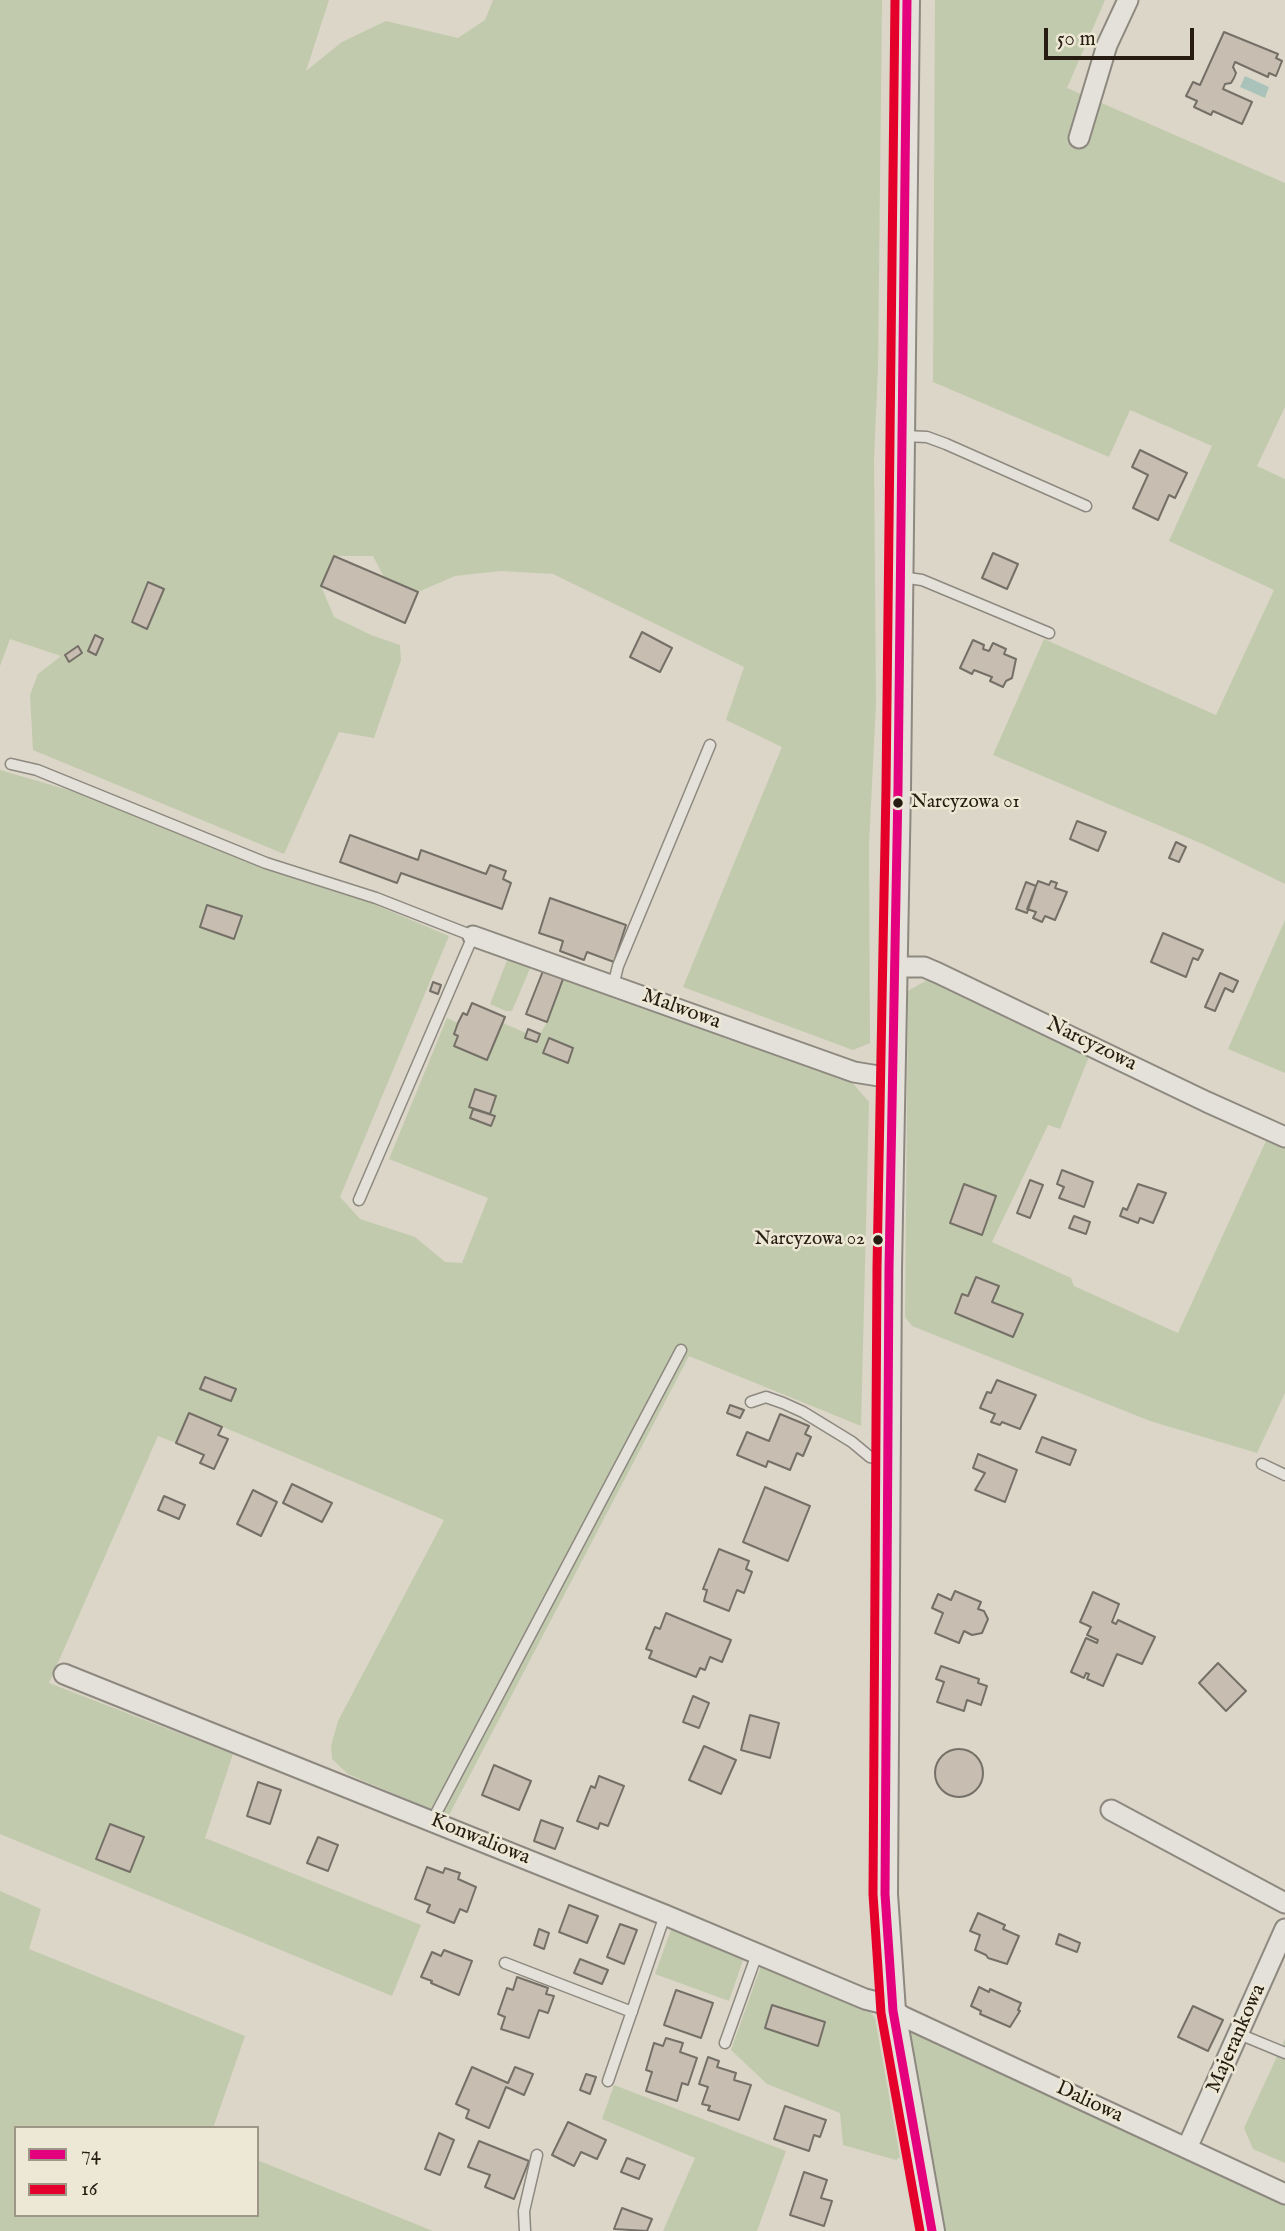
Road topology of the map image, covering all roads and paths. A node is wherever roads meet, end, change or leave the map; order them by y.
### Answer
1 (907, 0) edge
2 (1128, 0) edge
3 (1079, 138) dead end
4 (903, 436) junction
5 (1086, 506) dead end
6 (901, 576) junction
7 (1049, 633) dead end
8 (710, 745) dead end
9 (11, 764) dead end
10 (473, 936) junction
11 (894, 967) junction
12 (613, 986) junction
13 (891, 1078) junction
14 (1285, 1137) edge
15 (359, 1200) dead end
16 (681, 1350) dead end
17 (751, 1402) dead end
18 (887, 1460) junction
19 (1262, 1464) dead end
20 (1285, 1475) edge
21 (64, 1674) dead end
22 (1111, 1810) dead end
23 (432, 1821) junction
24 (1285, 1903) edge
25 (665, 1915) junction
26 (1285, 1929) edge
27 (757, 1954) junction
28 (505, 1963) dead end
29 (893, 2011) junction
30 (632, 2012) junction
31 (1239, 2034) junction
32 (725, 2043) dead end
33 (1285, 2053) edge
34 (608, 2081) dead end
35 (1187, 2148) junction
36 (537, 2155) dead end
37 (1285, 2194) edge
38 (525, 2231) edge
39 (932, 2231) edge

1 - 4 street
2 - 3 street
4 - 5 lane
4 - 6 street
6 - 7 lane
6 - 11 street
8 - 12 lane
9 - 10 lane
10 - 12 street, Malwowa
10 - 15 lane
11 - 13 street
11 - 14 street, Narcyzowa
12 - 13 street, Malwowa
13 - 18 street
16 - 23 lane
17 - 18 lane
18 - 29 street
19 - 20 lane
21 - 23 street, Konwaliowa
22 - 24 street
23 - 25 street, Konwaliowa
25 - 27 street, Konwaliowa
25 - 30 lane
26 - 31 street, Majerankowa
27 - 29 street, Konwaliowa
27 - 32 lane
28 - 30 lane
29 - 35 street, Daliowa
29 - 39 street
30 - 34 lane
31 - 33 lane
31 - 35 street, Majerankowa
35 - 37 street, Daliowa
36 - 38 lane

